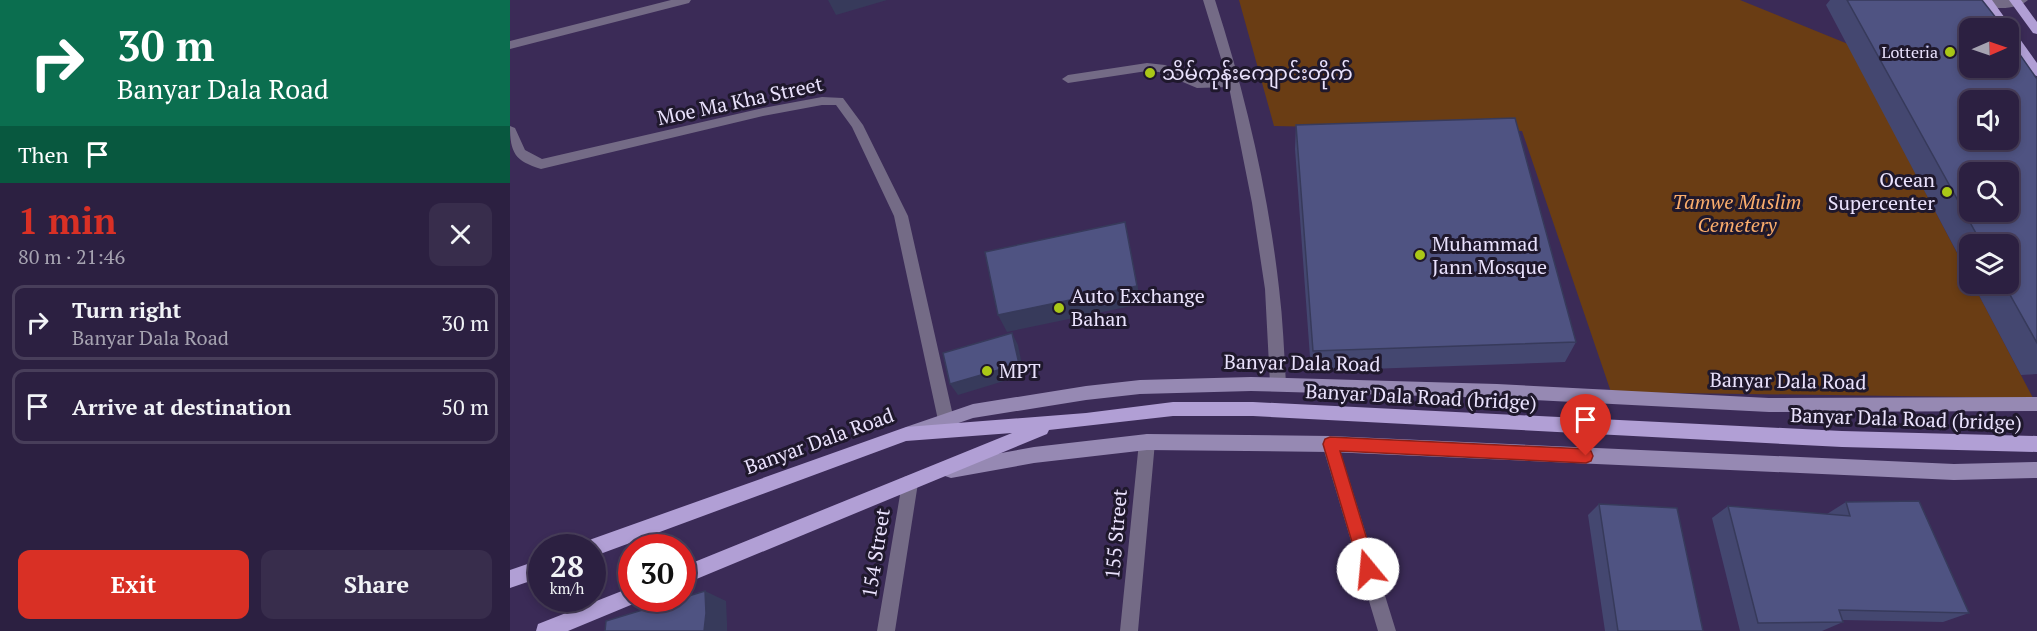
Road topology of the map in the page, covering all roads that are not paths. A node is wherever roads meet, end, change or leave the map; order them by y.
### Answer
1 (685, 0) edge
2 (1209, 0) edge
3 (2018, 1) edge
4 (1987, 2) edge
5 (1998, 18) edge
6 (2037, 30) edge
7 (510, 45) edge
8 (2019, 47) edge
9 (2037, 72) edge
10 (1068, 79) dead end
11 (1235, 82) junction
12 (510, 131) edge
13 (1278, 384) junction
14 (2037, 404) edge
15 (946, 420) junction
16 (1055, 423) junction
17 (906, 434) junction
18 (1147, 442) junction
19 (1330, 444) junction
20 (2037, 444) edge
21 (2037, 470) edge
22 (929, 475) junction
23 (910, 483) junction
24 (606, 543) edge
25 (696, 570) edge
26 (528, 573) edge
27 (510, 579) edge
28 (618, 602) edge
29 (545, 631) edge
30 (886, 631) edge
31 (1130, 631) edge
32 (1387, 631) edge

1 - 7 street
2 - 11 street
3 - 4 street
3 - 6 main road
4 - 5 main road
8 - 9 main road
10 - 11 street
11 - 13 street
12 - 15 street, Moe Ma Kha Street
13 - 14 main road, Banyar Dala Road
13 - 15 main road, Banyar Dala Road
15 - 17 main road, Banyar Dala Road
16 - 17 main road
16 - 20 main road, Banyar Dala Road (bridge)
16 - 22 main road
17 - 24 main road, Banyar Dala Road
18 - 19 main road
18 - 22 main road
18 - 31 street, 155 Street
19 - 21 main road
19 - 32 street
22 - 23 main road
23 - 25 main road
23 - 30 street, 154 Street
26 - 27 main road
28 - 29 main road

